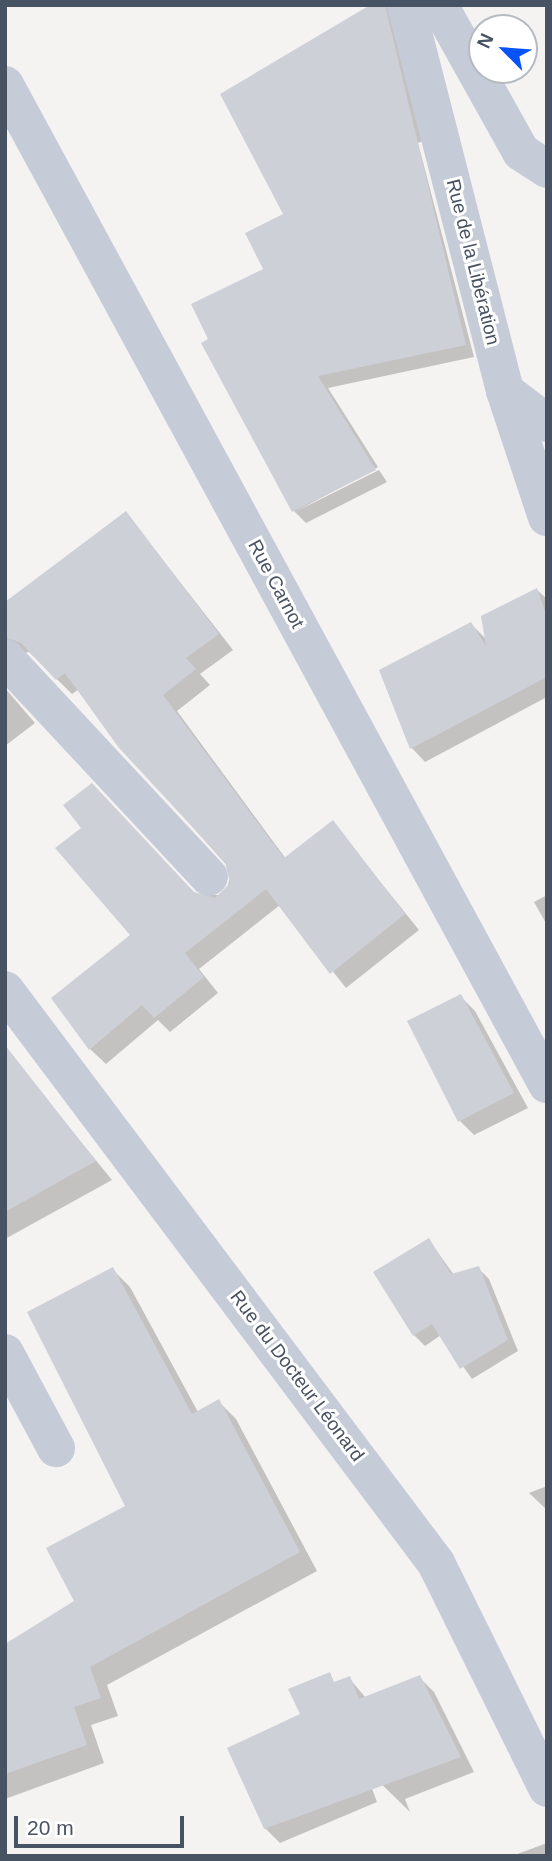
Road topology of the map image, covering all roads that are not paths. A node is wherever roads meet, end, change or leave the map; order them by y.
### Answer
1 (406, 5) edge
2 (439, 5) edge
3 (5, 85) edge
4 (547, 169) edge
5 (505, 391) junction
6 (547, 423) edge
7 (547, 517) edge
8 (5, 658) edge
9 (209, 877) dead end
10 (5, 990) edge
11 (547, 1084) edge
12 (5, 1353) edge
13 (56, 1448) dead end
14 (547, 1788) edge

1 - 5 street, Rue de la Libération
2 - 4 street
3 - 11 street, Rue Carnot
5 - 6 street
5 - 7 street, Rue de la Libération
8 - 9 street
10 - 14 street, Rue du Docteur Léonard
12 - 13 street

